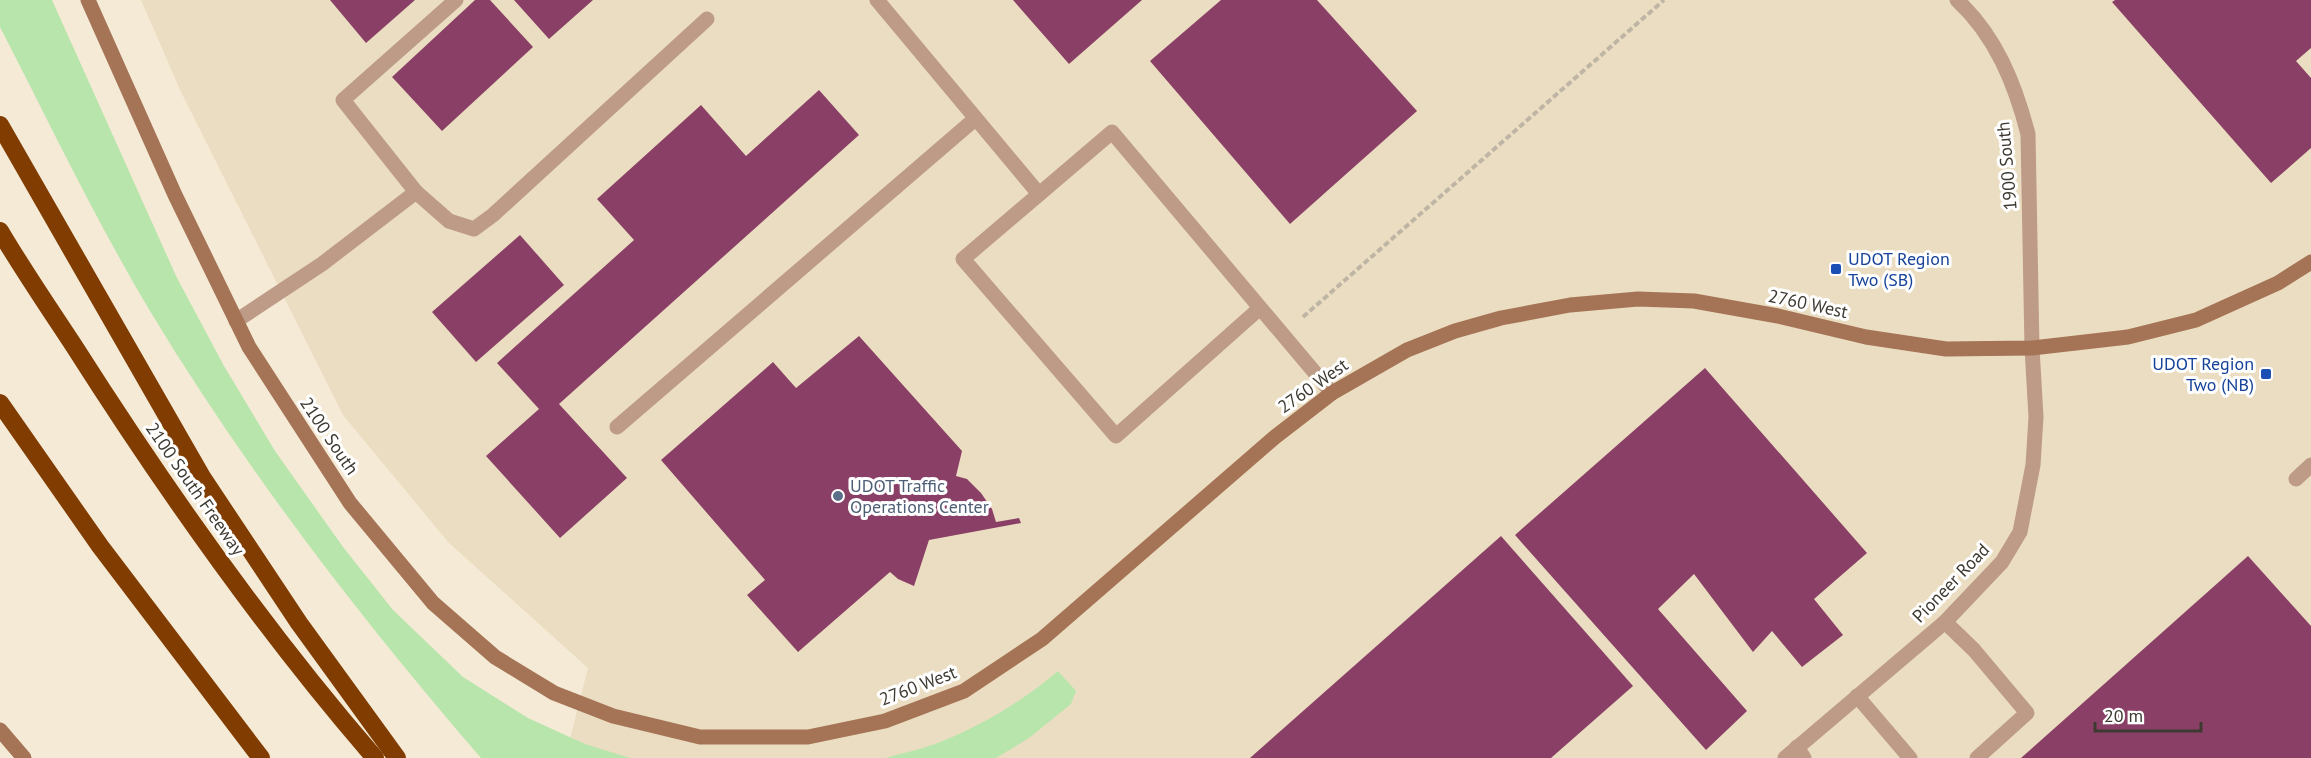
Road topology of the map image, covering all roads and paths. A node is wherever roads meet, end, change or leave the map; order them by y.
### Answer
1 (88, 0) edge
2 (456, 0) edge
3 (877, 0) edge
4 (1664, 0) edge
5 (1956, 0) edge
6 (707, 19) dead end
7 (975, 119) junction
8 (0, 125) edge
9 (416, 192) junction
10 (1039, 194) junction
11 (0, 231) edge
12 (2311, 262) edge
13 (1260, 308) junction
14 (1303, 317) dead end
15 (236, 321) junction
16 (2032, 348) junction
17 (1332, 393) junction
18 (0, 403) edge
19 (617, 428) dead end
20 (2311, 465) edge
21 (2296, 479) dead end
22 (1944, 621) junction
23 (1857, 696) junction
24 (0, 730) edge
25 (699, 737) joint
26 (1801, 753) edge
27 (24, 758) edge
28 (261, 758) edge
29 (375, 758) edge
30 (397, 758) edge
31 (1785, 758) edge
32 (1910, 758) edge
33 (1977, 758) edge

1 - 15 main road, 2100 South
2 - 9 street
3 - 7 street
4 - 14 path
5 - 16 street, 1900 South
6 - 9 street
7 - 10 street
7 - 19 street
8 - 30 highway
9 - 15 street
10 - 13 street
10 - 13 street
11 - 29 highway, 2100 South Freeway
12 - 16 main road
13 - 17 street
15 - 25 main road, 2100 South
16 - 17 main road, 2760 West
16 - 22 street, Pioneer Road
17 - 25 main road, 2760 West
18 - 28 highway
20 - 21 street
22 - 23 street, Pioneer Road
22 - 33 street
23 - 26 street, Pioneer Road
23 - 32 street
24 - 27 main road
26 - 31 street, Pioneer Road

